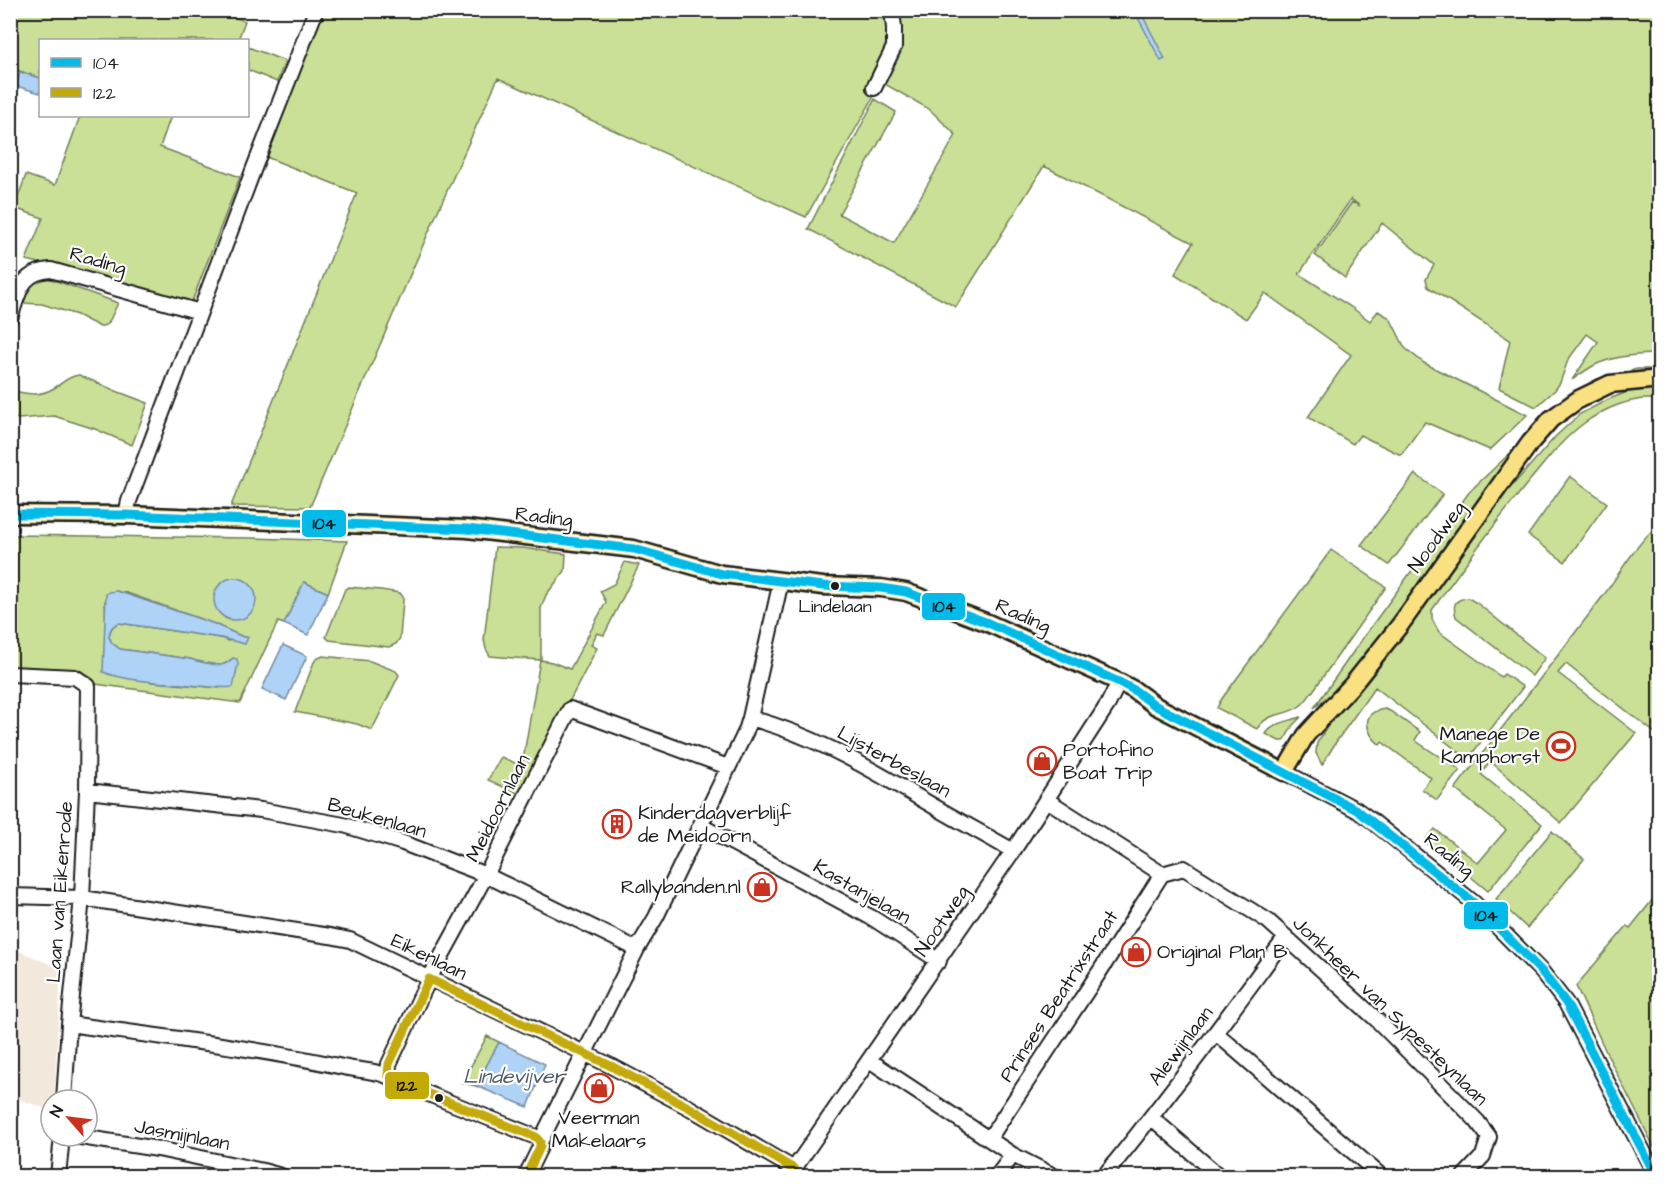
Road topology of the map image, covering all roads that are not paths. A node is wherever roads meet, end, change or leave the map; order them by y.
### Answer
1 (316, 10) edge
2 (892, 10) edge
3 (874, 88) dead end
4 (200, 312) junction
5 (10, 318) edge
6 (1659, 379) edge
7 (10, 514) edge
8 (126, 515) junction
9 (781, 581) junction
10 (10, 674) edge
11 (1119, 682) junction
12 (750, 718) junction
13 (728, 767) junction
14 (1284, 772) junction
15 (87, 790) junction
16 (1047, 800) junction
17 (701, 826) junction
18 (1013, 851) junction
19 (1162, 874) junction
20 (486, 875) junction
21 (10, 896) edge
22 (82, 898) junction
23 (1286, 937) junction
24 (637, 949) junction
25 (939, 961) junction
26 (429, 979) junction
27 (69, 1024) junction
28 (1216, 1033) junction
29 (585, 1054) junction
30 (869, 1060) junction
31 (388, 1075) junction
32 (65, 1088) edge
33 (1152, 1118) junction
34 (989, 1138) junction
35 (99, 1140) edge
36 (540, 1142) junction
37 (61, 1148) edge
38 (1013, 1155) junction
39 (792, 1172) edge
40 (58, 1176) edge
41 (281, 1176) edge
42 (526, 1176) edge
43 (998, 1176) edge
44 (1054, 1176) edge
45 (1104, 1176) edge
46 (1219, 1176) edge
47 (1381, 1176) edge
48 (1464, 1176) edge
49 (1656, 1176) edge

1 - 4 street
2 - 3 street
4 - 5 street, Rading
4 - 8 street
6 - 14 main road, Noodweg
7 - 8 main road, Rading
8 - 9 main road, Rading
9 - 11 main road, Rading
9 - 12 street
10 - 15 street, Laan van Eikenrode
11 - 14 main road, Rading
11 - 16 street, Nootweg
12 - 13 street
12 - 18 street, Lijsterbeslaan
13 - 17 street
13 - 20 street, Meidoornlaan
14 - 49 street, Rading
15 - 20 street, Beukenlaan
15 - 22 street, Laan van Eikenrode
16 - 18 street, Nootweg
16 - 19 street
17 - 24 street
17 - 25 street, Kastanjelaan
18 - 25 street, Nootweg
19 - 23 street, Jonkheer van Sypesteynlaan
19 - 34 street, Prinses Beatrixstraat
20 - 24 street, Beukenlaan
20 - 26 street, Meidoornlaan
21 - 22 street, Eikenlaan
22 - 26 street, Eikenlaan
22 - 27 street, Laan van Eikenrode
23 - 28 street, Alewijnlaan
23 - 48 street, Jonkheer van Sypesteynlaan
24 - 29 street
25 - 30 street, Nootweg
26 - 29 street, Eikenlaan
26 - 31 street, Meidoornlaan
27 - 31 street
27 - 32 street, Laan van Eikenrode
28 - 33 street, Alewijnlaan
28 - 47 street
29 - 36 street
29 - 39 street, Eikenlaan
30 - 34 street
30 - 39 street, Nootweg
31 - 36 street
33 - 45 street, Alewijnlaan
33 - 46 street
34 - 38 street
35 - 41 street, Jasmijnlaan
36 - 42 street
37 - 40 street
38 - 43 street
38 - 44 street

